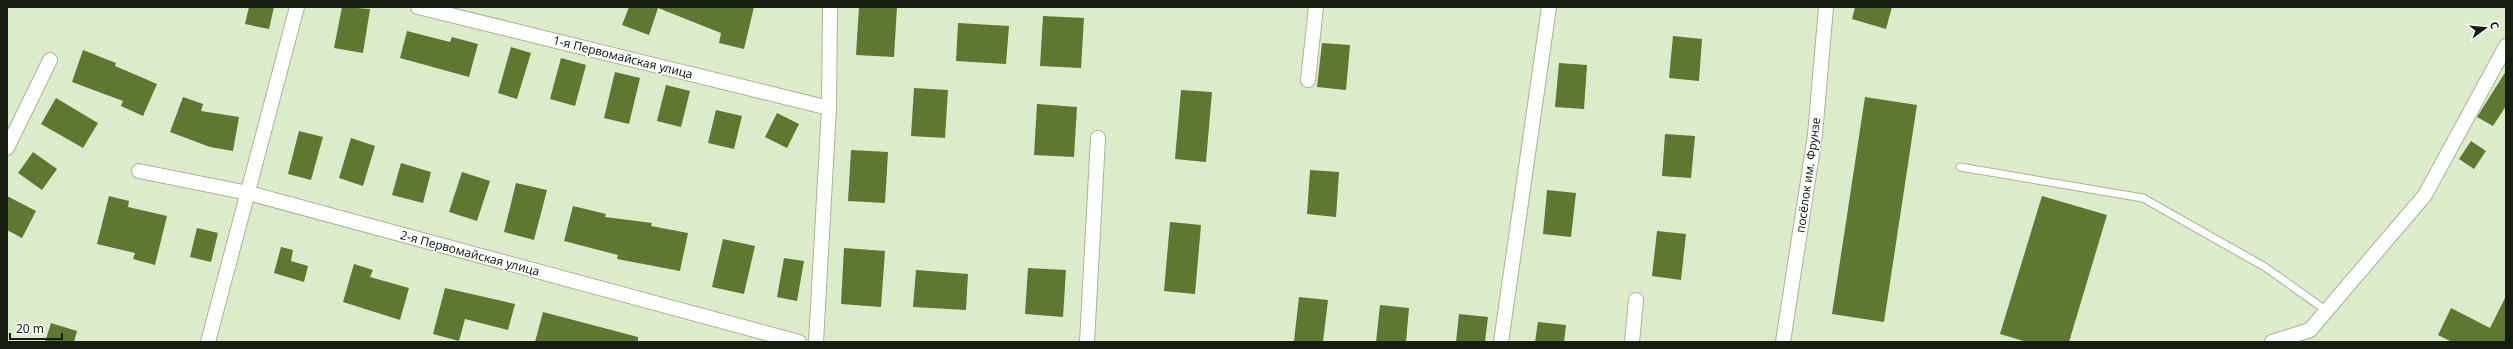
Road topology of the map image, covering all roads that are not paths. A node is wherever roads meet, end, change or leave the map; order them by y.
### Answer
1 (297, 7) edge
2 (418, 7) edge
3 (830, 7) edge
4 (1316, 7) edge
5 (1549, 7) edge
6 (1826, 7) edge
7 (2506, 46) edge
8 (50, 60) dead end
9 (1308, 80) dead end
10 (829, 108) junction
11 (1098, 138) dead end
12 (7, 148) edge
13 (1960, 167) dead end
14 (139, 171) dead end
15 (248, 193) junction
16 (1636, 300) dead end
17 (2327, 311) junction
18 (208, 342) edge
19 (799, 342) edge
20 (816, 342) edge
21 (1087, 342) edge
22 (1501, 342) edge
23 (1632, 342) edge
24 (1783, 342) edge
25 (2272, 342) edge

1 - 15 street
2 - 10 street, 1-я Первомайская улица
3 - 10 street
4 - 9 street
5 - 22 street
6 - 24 street, посёлок им. Фрунзе
7 - 17 street
8 - 12 street
10 - 20 street
11 - 21 street
13 - 17 lane
14 - 15 street, 2-я Первомайская улица
15 - 18 street
15 - 19 street, 2-я Первомайская улица
16 - 23 street
17 - 25 street

